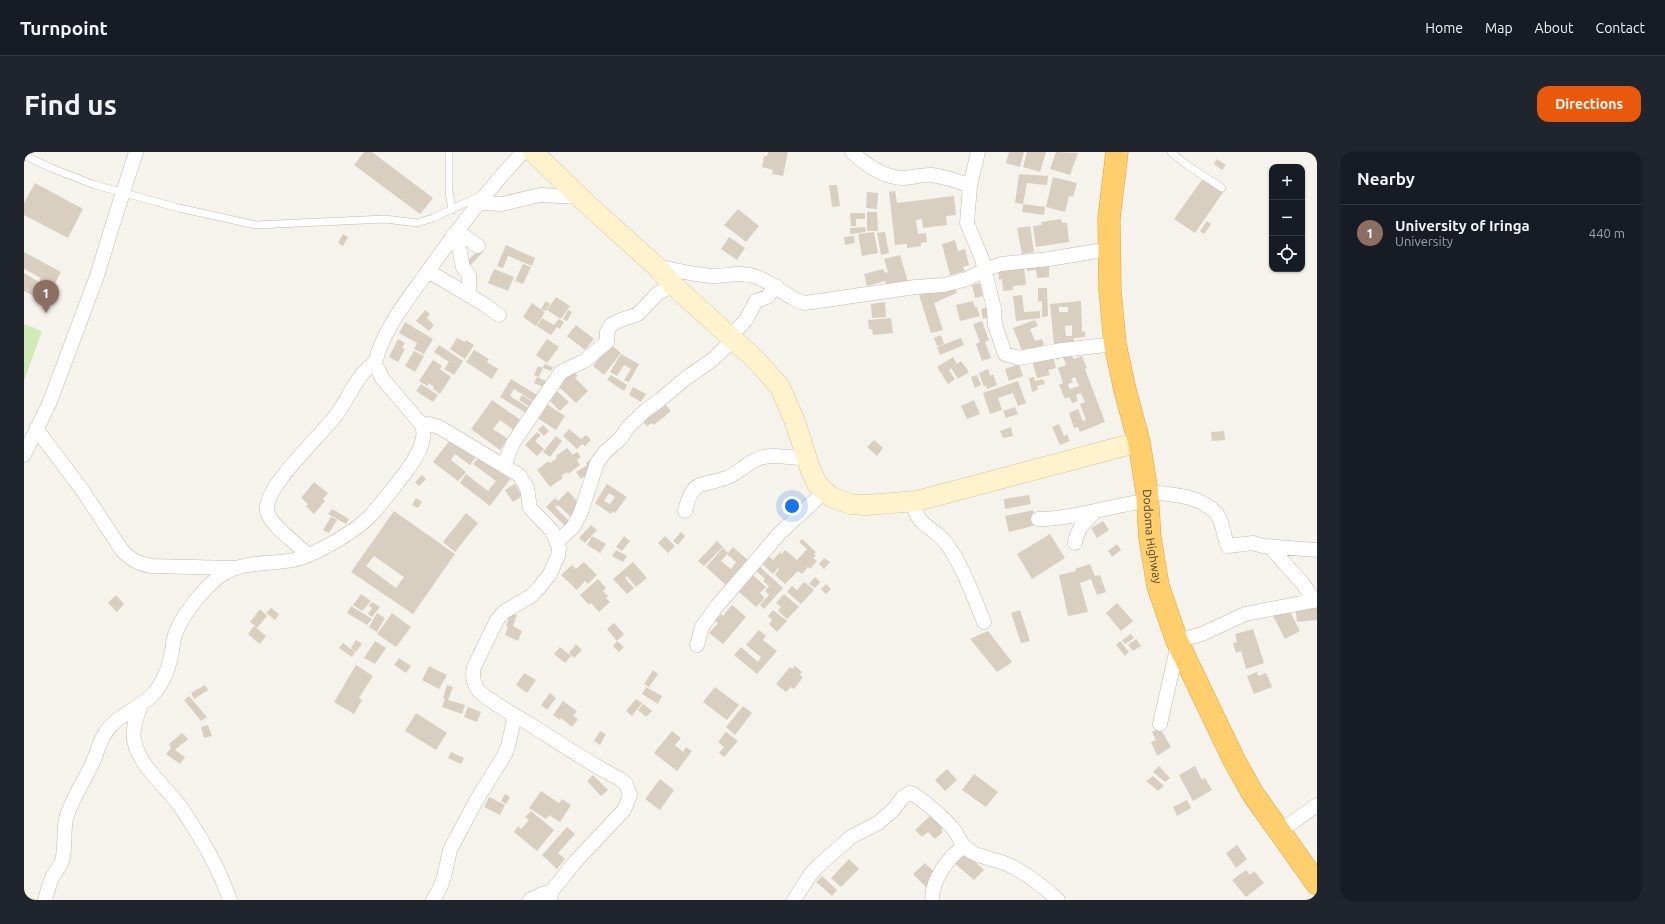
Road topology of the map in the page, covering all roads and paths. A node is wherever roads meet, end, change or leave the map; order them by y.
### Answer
1 (136, 152) edge
2 (449, 152) edge
3 (523, 152) edge
4 (533, 152) edge
5 (852, 152) edge
6 (978, 152) edge
7 (1117, 152) edge
8 (1172, 152) edge
9 (24, 155) edge
10 (970, 186) junction
11 (1222, 188) dead end
12 (123, 192) junction
13 (580, 197) junction
14 (483, 198) junction
15 (452, 210) junction
16 (455, 233) junction
17 (478, 246) dead end
18 (1109, 249) junction
19 (656, 266) junction
20 (984, 270) junction
21 (428, 271) junction
22 (673, 285) junction
23 (776, 286) junction
24 (469, 295) junction
25 (499, 316) dead end
26 (732, 338) junction
27 (1115, 344) junction
28 (375, 363) junction
29 (422, 425) junction
30 (37, 427) junction
31 (1139, 442) junction
32 (24, 455) edge
33 (807, 459) junction
34 (504, 465) junction
35 (824, 492) junction
36 (1147, 497) junction
37 (913, 501) junction
38 (1097, 510) junction
39 (685, 511) dead end
40 (1038, 519) dead end
41 (557, 542) junction
42 (1075, 543) dead end
43 (1269, 546) junction
44 (1317, 550) edge
45 (308, 555) junction
46 (235, 568) junction
47 (1316, 600) edge
48 (984, 622) dead end
49 (1178, 643) junction
50 (697, 645) dead end
51 (141, 705) junction
52 (516, 716) junction
53 (1160, 724) dead end
54 (1317, 805) edge
55 (1279, 832) junction
56 (964, 846) junction
57 (1317, 884) edge
58 (551, 896) edge
59 (45, 900) edge
60 (230, 900) edge
61 (433, 900) edge
62 (530, 900) edge
63 (794, 900) edge
64 (932, 900) edge
65 (1058, 900) edge

1 - 12 street
2 - 15 lane
3 - 14 street
4 - 13 street
5 - 10 street
6 - 10 street
7 - 18 highway, Dodoma Highway
8 - 11 lane
9 - 12 lane
10 - 20 street
12 - 15 lane
12 - 30 street
13 - 14 street
13 - 19 street
14 - 15 lane
14 - 16 street
16 - 17 street
16 - 21 street
16 - 24 street
18 - 20 street
18 - 27 highway, Dodoma Highway
19 - 22 street
19 - 23 street
20 - 23 street
20 - 27 street
21 - 24 street
21 - 28 street
22 - 26 street
22 - 34 street
23 - 26 street
24 - 25 street
26 - 33 street
26 - 41 street
27 - 31 highway, Dodoma Highway
28 - 29 street
28 - 45 street
29 - 34 street
29 - 45 street
30 - 32 street
30 - 46 street
31 - 36 highway, Dodoma Highway
31 - 37 street
33 - 35 street
33 - 39 street
34 - 41 street
35 - 37 street
35 - 50 street
36 - 38 street
36 - 43 street
36 - 49 highway, Dodoma Highway
37 - 48 street
38 - 40 street
38 - 42 street
41 - 52 street
43 - 44 street
43 - 47 street
45 - 46 street
46 - 51 street
47 - 49 street
49 - 53 street
49 - 55 highway, Dodoma Highway
51 - 59 street
51 - 60 street
52 - 58 street
52 - 61 street
54 - 55 street
55 - 57 highway, Dodoma Highway
56 - 63 street
56 - 64 street
56 - 65 street
58 - 62 street

